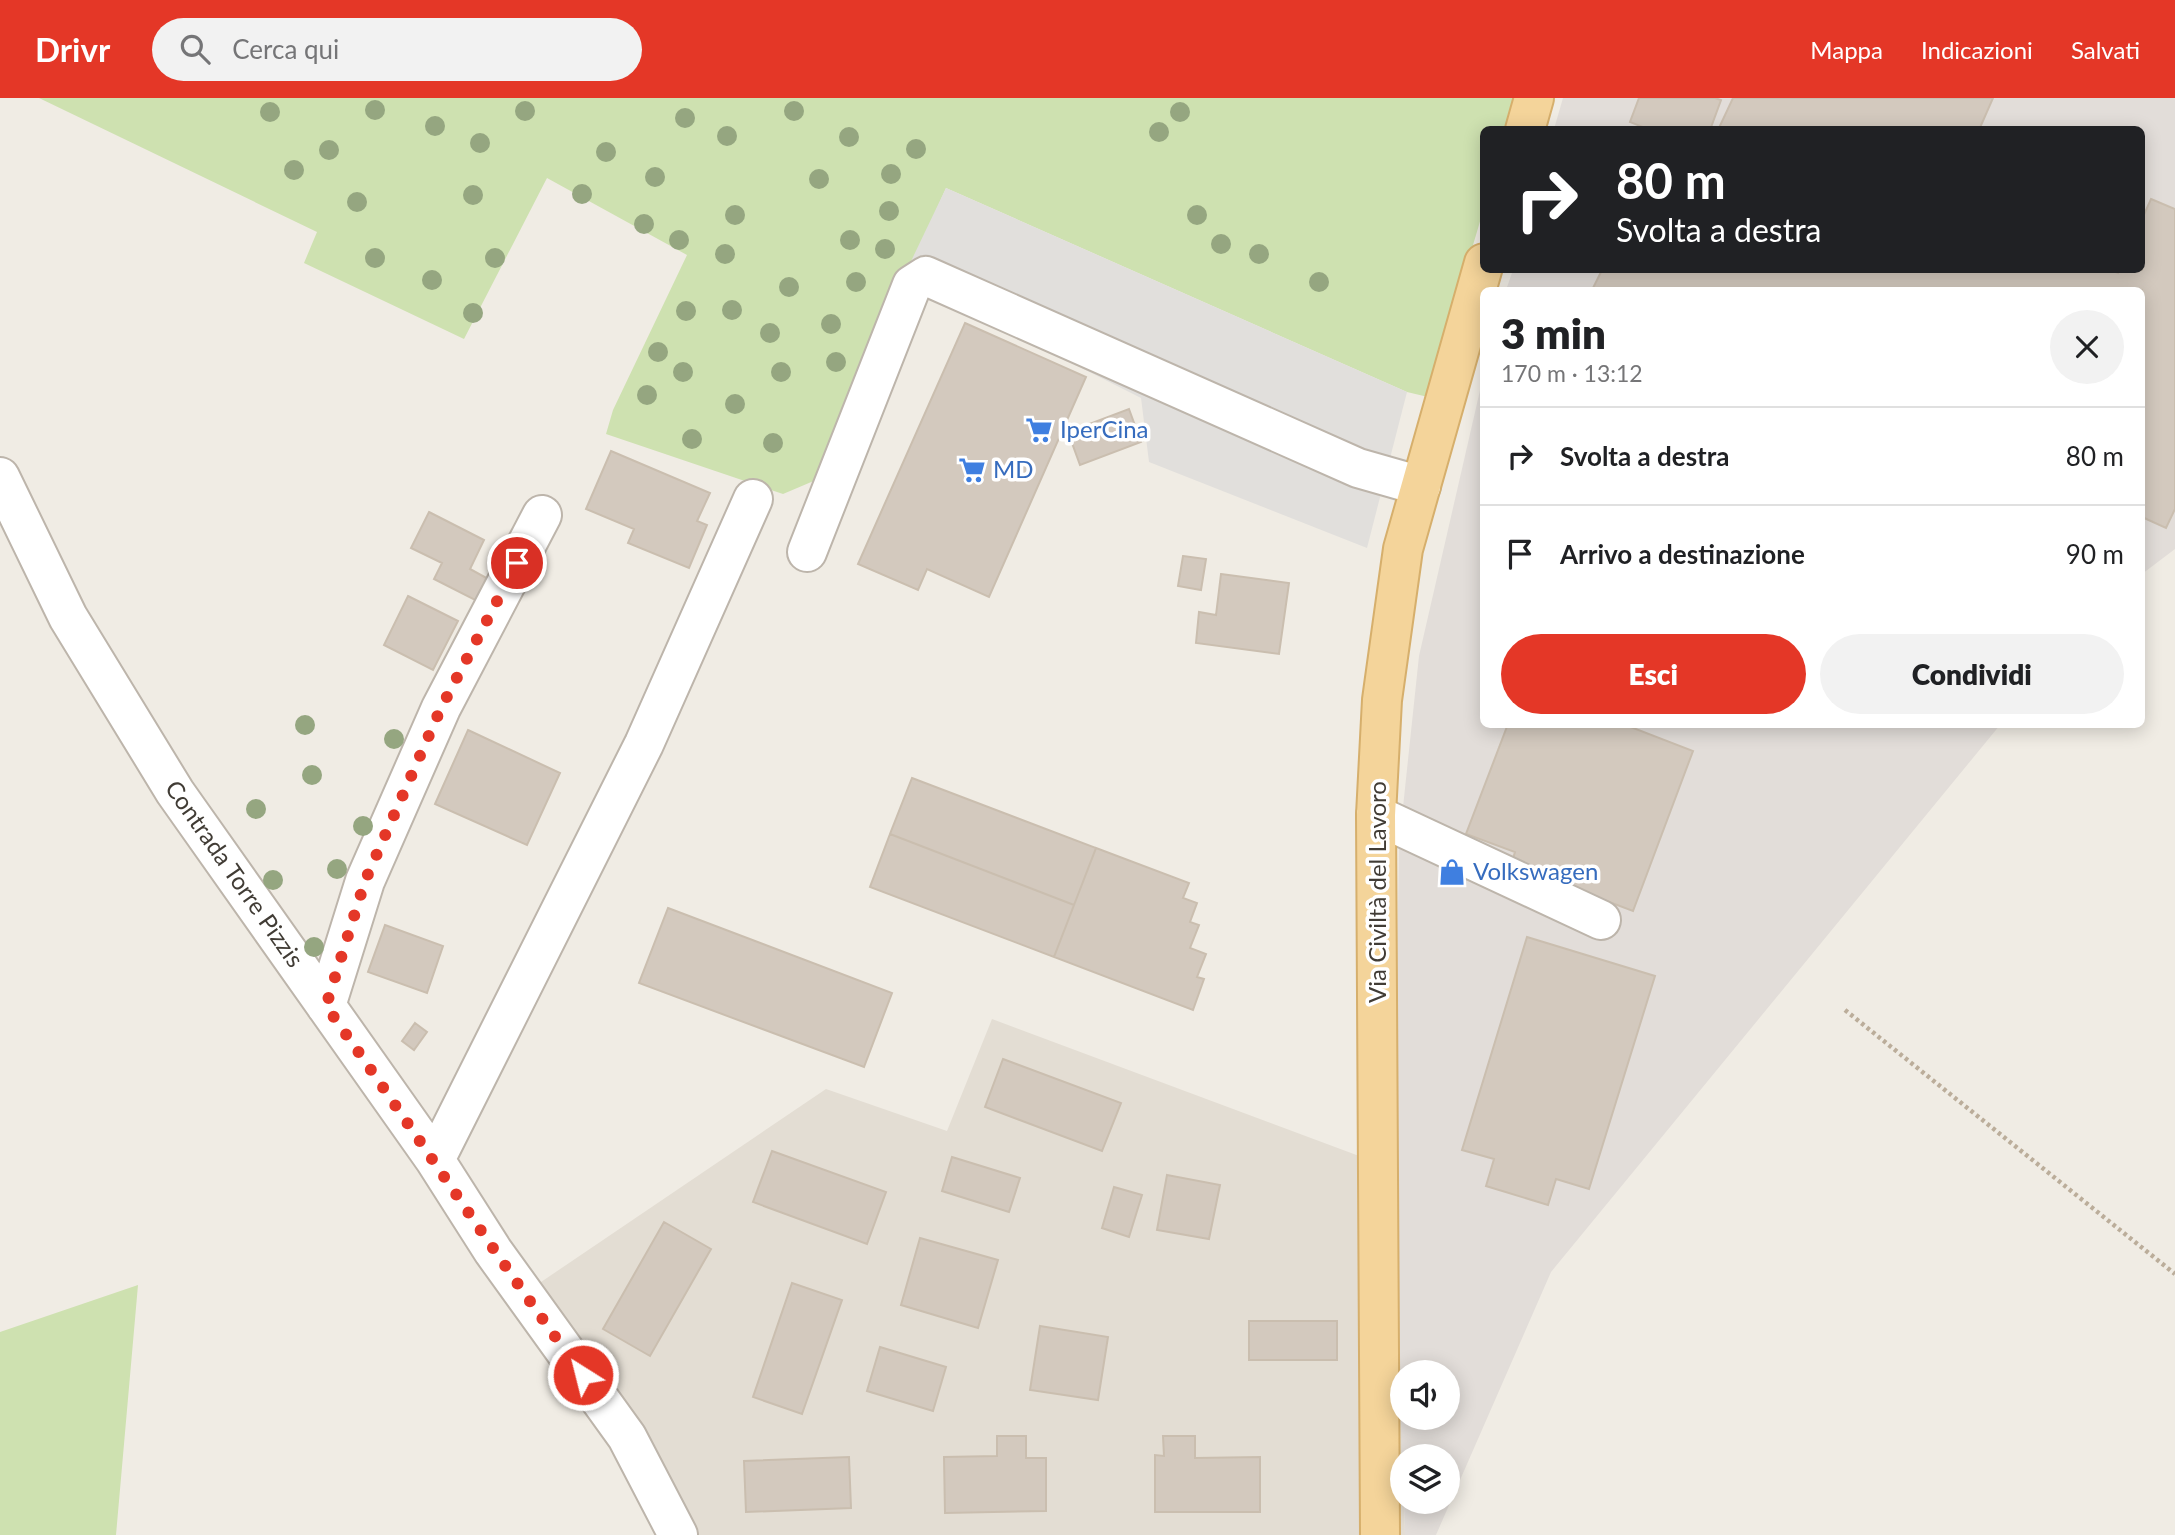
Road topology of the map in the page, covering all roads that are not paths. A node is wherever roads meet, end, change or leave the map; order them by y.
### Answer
1 (1534, 98) edge
2 (1526, 126) edge
3 (1480, 290) edge
4 (1476, 317) edge
5 (0, 477) edge
6 (1421, 486) junction
7 (753, 499) dead end
8 (542, 515) dead end
9 (807, 552) dead end
10 (1376, 815) junction
11 (1601, 920) dead end
12 (326, 1006) junction
13 (435, 1160) junction
14 (678, 1535) edge
15 (1380, 1535) edge

1 - 2 main road
3 - 4 main road, Via Civiltà del Lavoro
4 - 6 main road, Via Civiltà del Lavoro
5 - 12 street, Contrada Torre Pizzis
6 - 9 street
6 - 10 main road, Via Civiltà del Lavoro
7 - 13 street
8 - 12 street
10 - 11 street
10 - 15 main road, Via Civiltà del Lavoro
12 - 13 street, Contrada Torre Pizzis
13 - 14 street, Contrada Torre Pizzis

